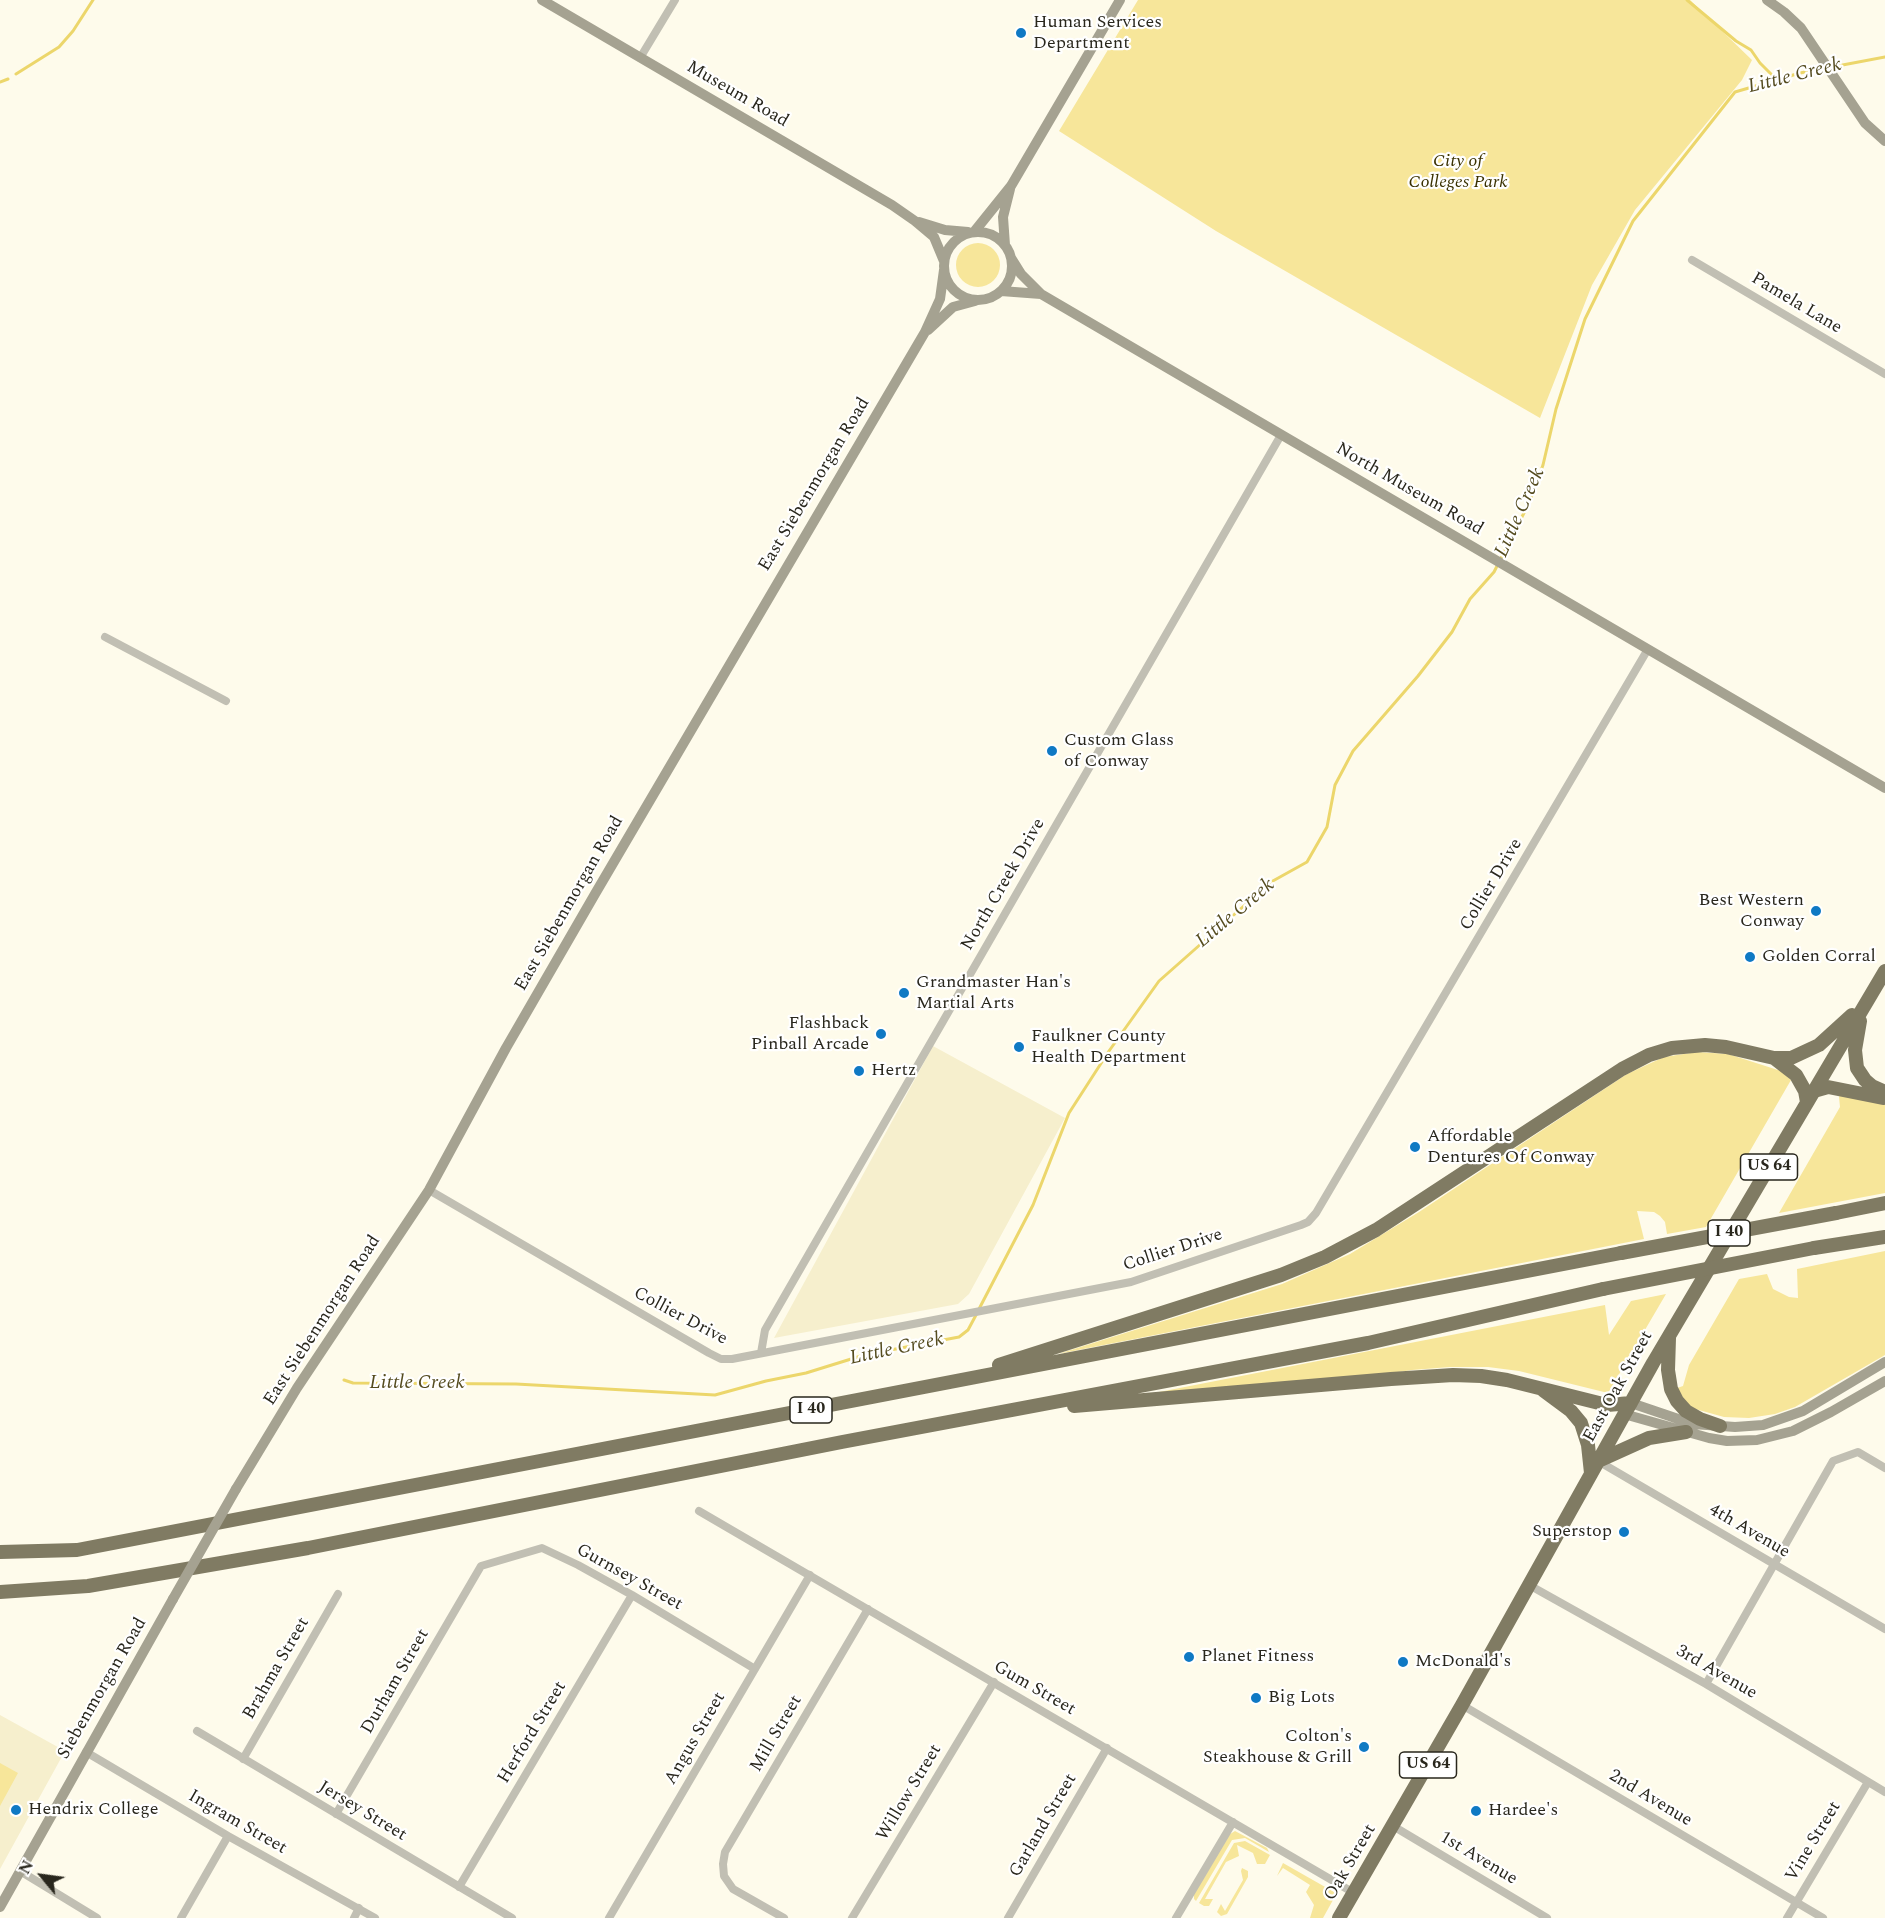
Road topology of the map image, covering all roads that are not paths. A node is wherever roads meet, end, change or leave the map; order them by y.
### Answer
1 (542, 0) edge
2 (675, 0) edge
3 (1120, 0) edge
4 (1767, 0) edge
5 (640, 58) junction
6 (1885, 141) edge
7 (1011, 186) junction
8 (915, 221) junction
9 (972, 232) junction
10 (1005, 245) junction
11 (1011, 258) junction
12 (1692, 260) dead end
13 (944, 266) junction
14 (1001, 291) junction
15 (1041, 294) junction
16 (979, 300) junction
17 (925, 332) junction
18 (1885, 374) edge
19 (1281, 435) junction
20 (105, 637) dead end
21 (1648, 649) junction
22 (226, 701) dead end
23 (1885, 788) edge
24 (1885, 971) edge
25 (1864, 1003) junction
26 (1774, 1058) junction
27 (1885, 1092) edge
28 (1810, 1097) junction
29 (1885, 1098) edge
30 (429, 1190) junction
31 (1885, 1203) edge
32 (1885, 1237) edge
33 (1669, 1336) junction
34 (761, 1353) junction
35 (1885, 1362) edge
36 (1885, 1381) edge
37 (937, 1384) junction
38 (1540, 1388) junction
39 (1628, 1408) junction
40 (1000, 1413) junction
41 (1720, 1426) junction
42 (1686, 1432) junction
43 (1598, 1461) junction
44 (1885, 1468) edge
45 (1591, 1474) junction
46 (236, 1489) joint
47 (699, 1511) dead end
48 (0, 1552) edge
49 (1773, 1564) junction
50 (482, 1566) joint
51 (810, 1575) junction
52 (1529, 1585) junction
53 (0, 1592) edge
54 (338, 1594) dead end
55 (632, 1595) junction
56 (868, 1609) junction
57 (1885, 1629) edge
58 (755, 1669) junction
59 (994, 1682) junction
60 (1706, 1684) junction
61 (1462, 1705) junction
62 (196, 1731) dead end
63 (1107, 1748) junction
64 (86, 1752) junction
65 (243, 1759) junction
66 (1868, 1782) junction
67 (1885, 1792) edge
68 (336, 1814) junction
69 (1233, 1822) junction
70 (1393, 1826) junction
71 (228, 1836) junction
72 (20, 1871) junction
73 (459, 1887) junction
74 (1354, 1893) junction
75 (1796, 1902) junction
76 (0, 1907) edge
77 (360, 1908) junction
78 (97, 1918) edge
79 (181, 1918) edge
80 (354, 1918) edge
81 (375, 1918) edge
82 (512, 1918) edge
83 (609, 1918) edge
84 (784, 1918) edge
85 (852, 1918) edge
86 (1008, 1918) edge
87 (1176, 1918) edge
88 (1339, 1918) edge
89 (1547, 1918) edge
90 (1787, 1918) edge
91 (1823, 1918) edge

1 - 5 street, Museum Road
2 - 5 street
3 - 7 street
4 - 6 street
5 - 8 street, Museum Road
7 - 9 street
7 - 10 street
8 - 9 street, Museum Road
8 - 13 street, Museum Road
9 - 10 street
9 - 13 street
10 - 11 street
11 - 14 street
11 - 15 street, North Museum Road
12 - 18 street, Pamela Lane
13 - 16 street
13 - 17 street, East Siebenmorgan Road
14 - 15 street, North Museum Road
14 - 16 street
15 - 19 street, North Museum Road
16 - 17 street, East Siebenmorgan Road
17 - 30 street, East Siebenmorgan Road
19 - 21 street, North Museum Road
19 - 34 street, North Creek Drive
20 - 22 street
21 - 23 street, North Museum Road
21 - 34 street, Collier Drive
24 - 25 highway, East Oak Street / US 64
25 - 26 highway
25 - 27 highway
25 - 28 highway, East Oak Street / US 64
26 - 28 highway
26 - 37 highway
28 - 29 highway
28 - 33 highway, East Oak Street / US 64
30 - 34 street, Collier Drive
30 - 46 street, East Siebenmorgan Road
31 - 37 highway, I 40, bridge
32 - 40 highway, I 40, bridge
33 - 39 highway, East Oak Street / US 64
33 - 41 highway
35 - 41 street
36 - 42 street
37 - 48 highway, I 40
38 - 39 highway
38 - 40 highway
38 - 45 highway
39 - 41 street
39 - 42 street
39 - 43 highway, East Oak Street / US 64
40 - 53 highway, I 40
42 - 43 highway
43 - 45 highway, East Oak Street / US 64
43 - 49 street, 4th Avenue
44 - 49 street
45 - 52 highway, East Oak Street / US 64
46 - 64 street, Siebenmorgan Road, bridge
47 - 51 street, Gum Street
49 - 57 street, 4th Avenue
49 - 60 street
50 - 55 street, Gurnsey Street
50 - 68 street, Durham Street
51 - 56 street, Gum Street
51 - 58 street, Angus Street
52 - 60 street, 3rd Avenue
52 - 61 highway, East Oak Street / US 64
54 - 65 street, Brahma Street
55 - 58 street, Gurnsey Street
55 - 73 street, Herford Street
56 - 59 street, Gum Street
56 - 84 street, Mill Street
58 - 83 street, Angus Street
59 - 63 street, Gum Street
59 - 85 street, Willow Street
60 - 66 street, 3rd Avenue
61 - 70 highway, East Oak Street / US 64
61 - 75 street, 2nd Avenue
62 - 65 street, Jersey Street
63 - 69 street, Gum Street
63 - 86 street, Garland Street
64 - 71 street, Ingram Street
64 - 72 street, Siebenmorgan Road
65 - 68 street, Jersey Street
66 - 67 street, 3rd Avenue
66 - 75 street, Vine Street
68 - 73 street, Jersey Street
69 - 74 street, Gum Street
69 - 87 street
70 - 74 highway, Oak Street / US 64
70 - 89 street, 1st Avenue
71 - 77 street, Ingram Street
71 - 79 street
72 - 76 street, Siebenmorgan Road
72 - 78 street
73 - 82 street, Jersey Street
74 - 88 highway, Oak Street / US 64
75 - 90 street, Vine Street
75 - 91 street, 2nd Avenue
77 - 80 street
77 - 81 street, Ingram Street

